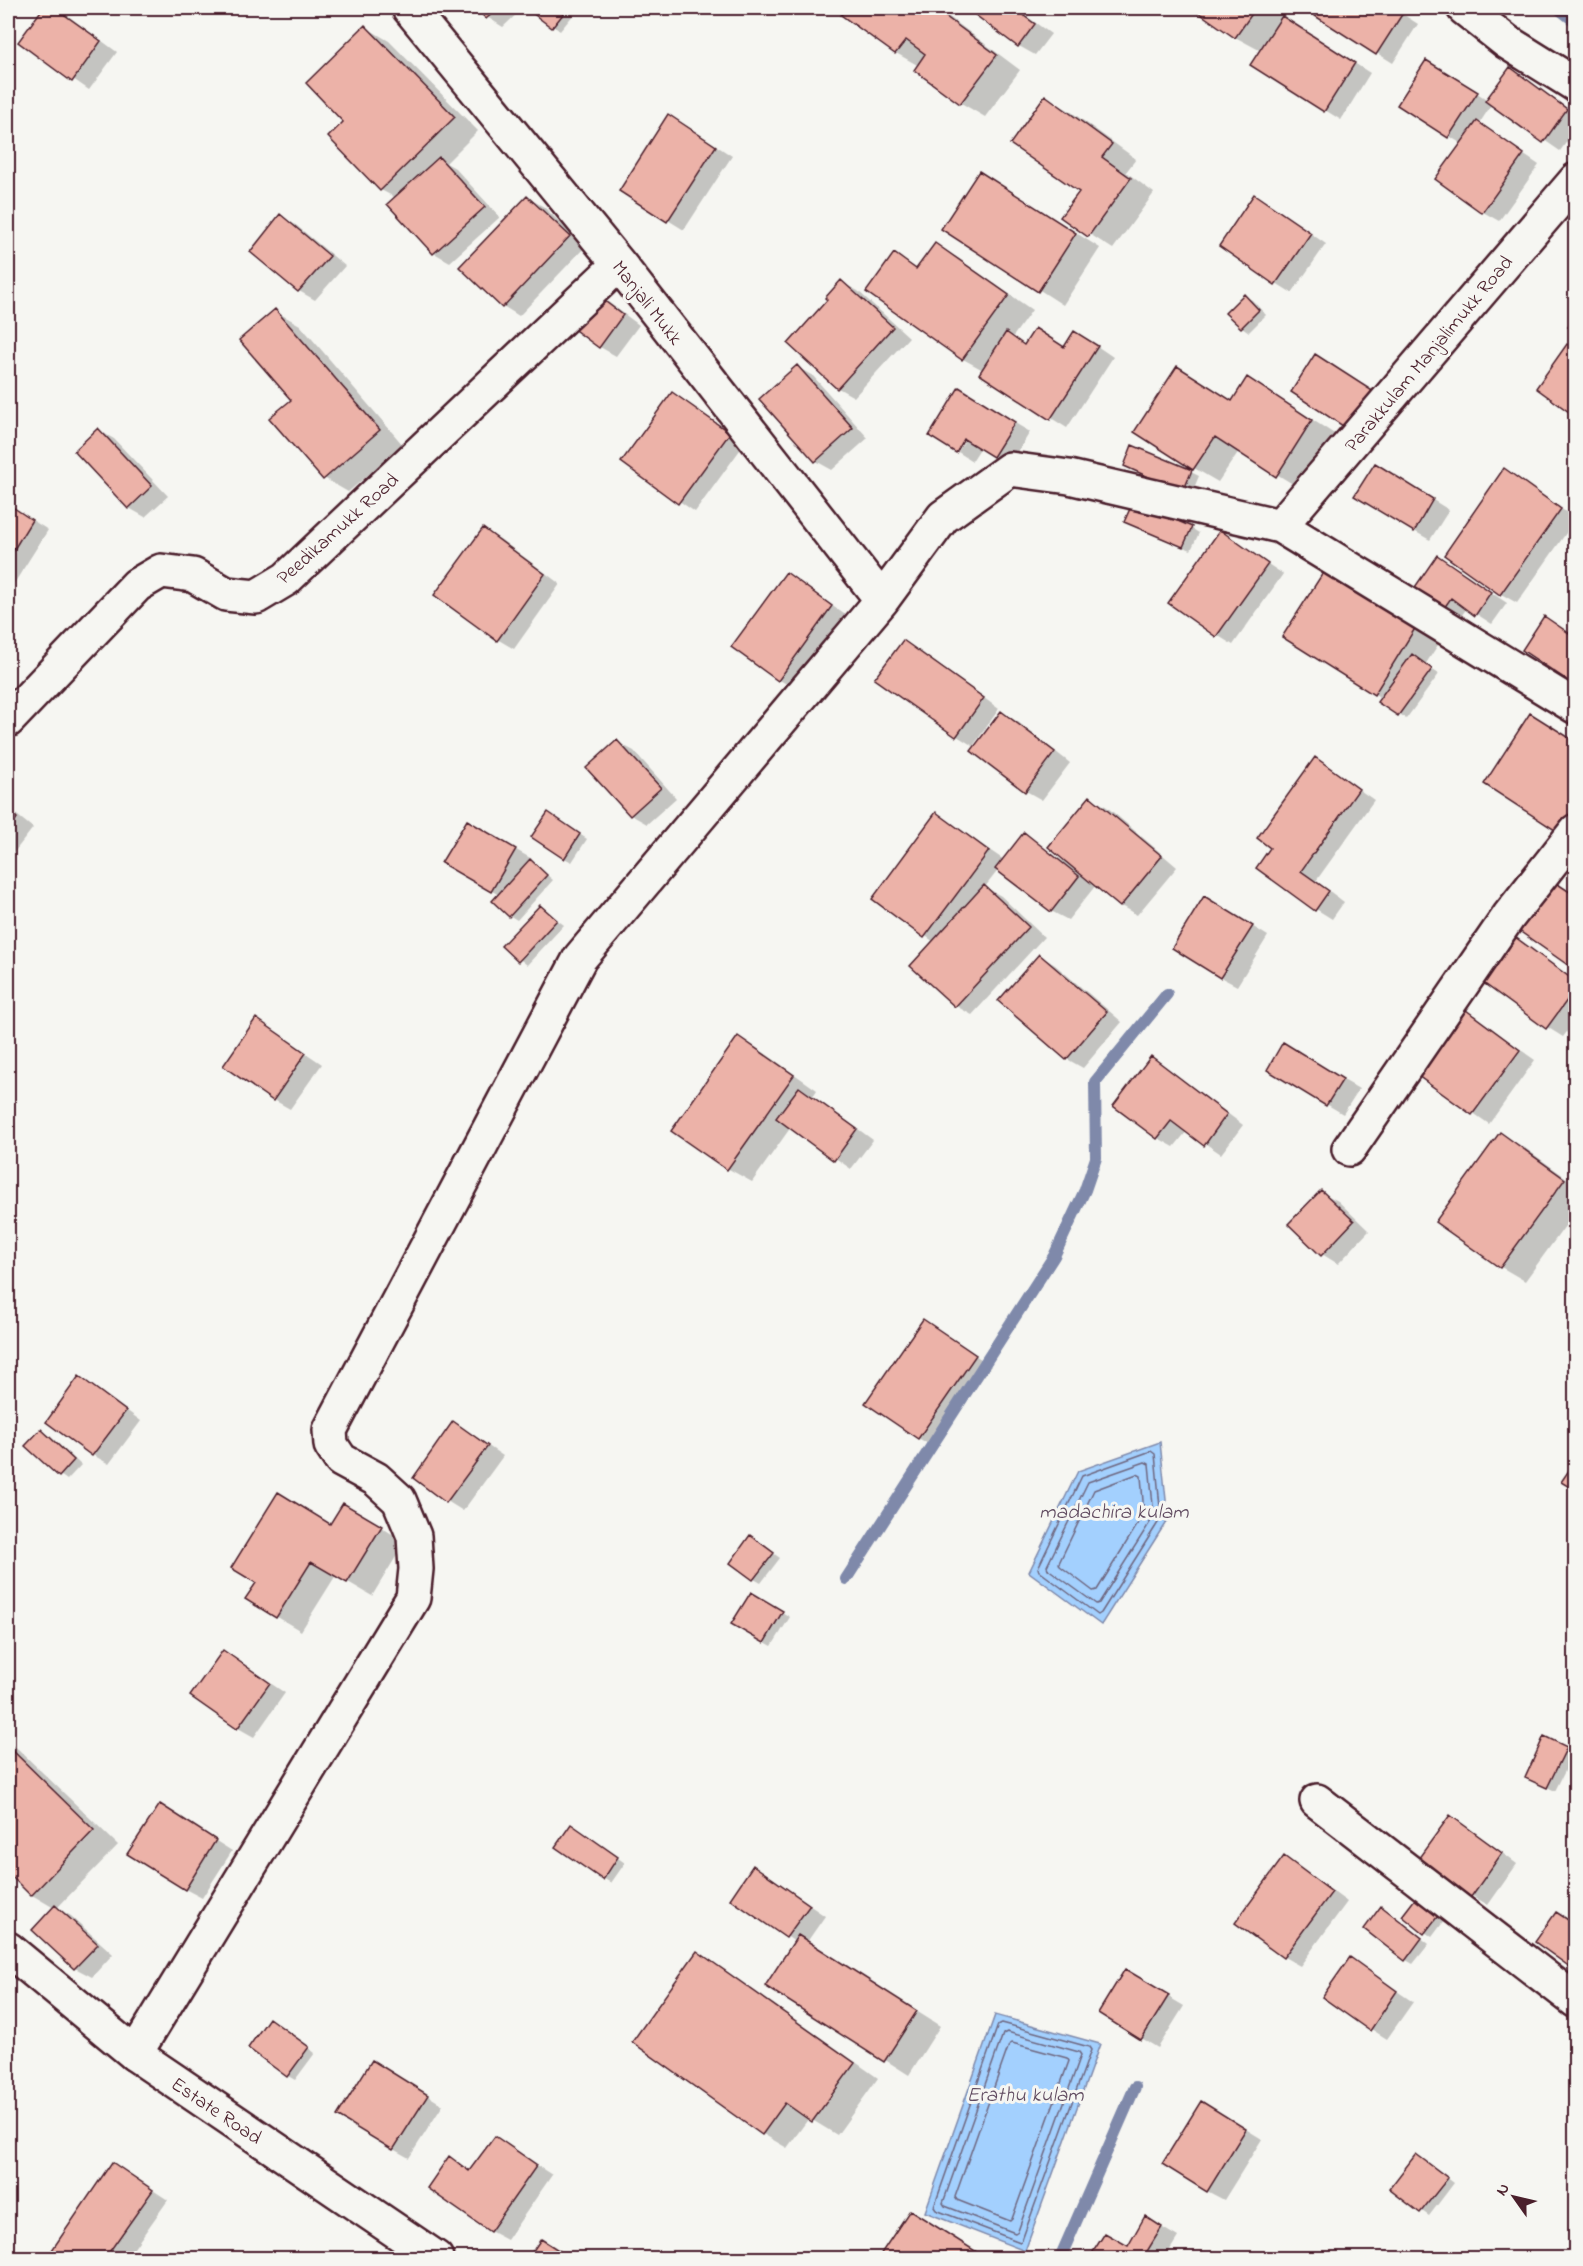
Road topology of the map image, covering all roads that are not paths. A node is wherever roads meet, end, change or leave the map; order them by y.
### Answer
1 (409, 8) edge
2 (1464, 8) edge
3 (1575, 85) edge
4 (1575, 180) edge
5 (619, 264) junction
6 (1280, 526) junction
7 (882, 600) junction
8 (1575, 707) edge
9 (8, 720) edge
10 (1575, 831) edge
11 (1349, 1149) dead end
12 (1317, 1801) dead end
13 (8, 1949) edge
14 (1575, 2001) edge
15 (135, 2054) junction
16 (436, 2259) edge

1 - 5 street, Manjali Mukk
2 - 3 street
4 - 6 street, Parakkulam Manjalimukk Road
5 - 7 street, Manjali Mukk
5 - 9 street, Peedikamukk Road
6 - 7 street
6 - 8 street
7 - 15 street
10 - 11 street
12 - 14 street
13 - 15 street, Estate Road
15 - 16 street, Estate Road

